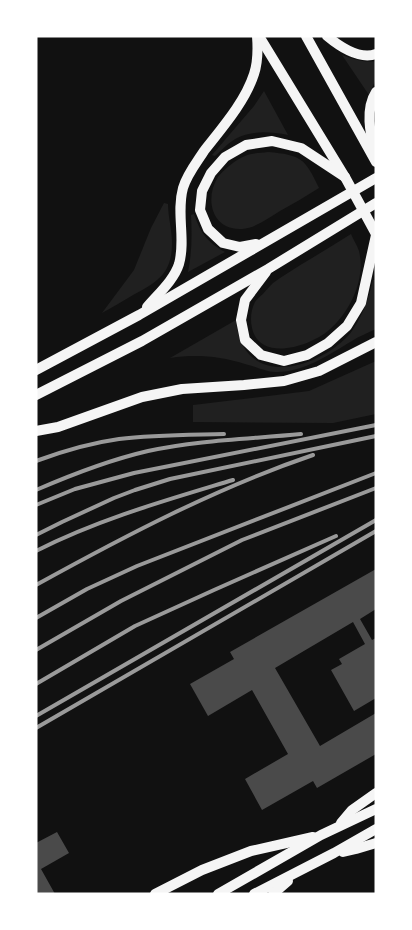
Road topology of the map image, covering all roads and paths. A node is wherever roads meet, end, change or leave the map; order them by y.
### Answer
1 (258, 36) edge
2 (306, 36) edge
3 (327, 36) edge
4 (376, 54) edge
5 (376, 92) edge
6 (376, 155) edge
7 (376, 162) edge
8 (344, 177) junction
9 (376, 178) edge
10 (376, 204) edge
11 (376, 234) edge
12 (265, 243) junction
13 (268, 269) junction
14 (139, 315) junction
15 (376, 342) edge
16 (36, 370) edge
17 (36, 394) edge
18 (36, 431) edge
19 (376, 793) edge
20 (376, 809) edge
21 (336, 828) junction
22 (374, 830) edge
23 (321, 836) junction
24 (376, 843) edge
25 (334, 853) junction
26 (301, 870) junction
27 (154, 894) edge
28 (218, 894) edge
29 (254, 894) edge
30 (273, 894) edge

1 - 8 main road
1 - 14 main road
2 - 7 main road
3 - 4 main road
5 - 6 main road
8 - 11 main road
8 - 12 main road
9 - 12 main road
10 - 13 main road
11 - 13 main road
12 - 14 main road
13 - 17 main road
14 - 16 main road
15 - 18 main road
19 - 21 main road
20 - 21 main road
21 - 23 main road
22 - 25 main road
23 - 27 main road
23 - 28 main road
24 - 25 main road
25 - 26 main road
26 - 29 main road
26 - 30 main road

